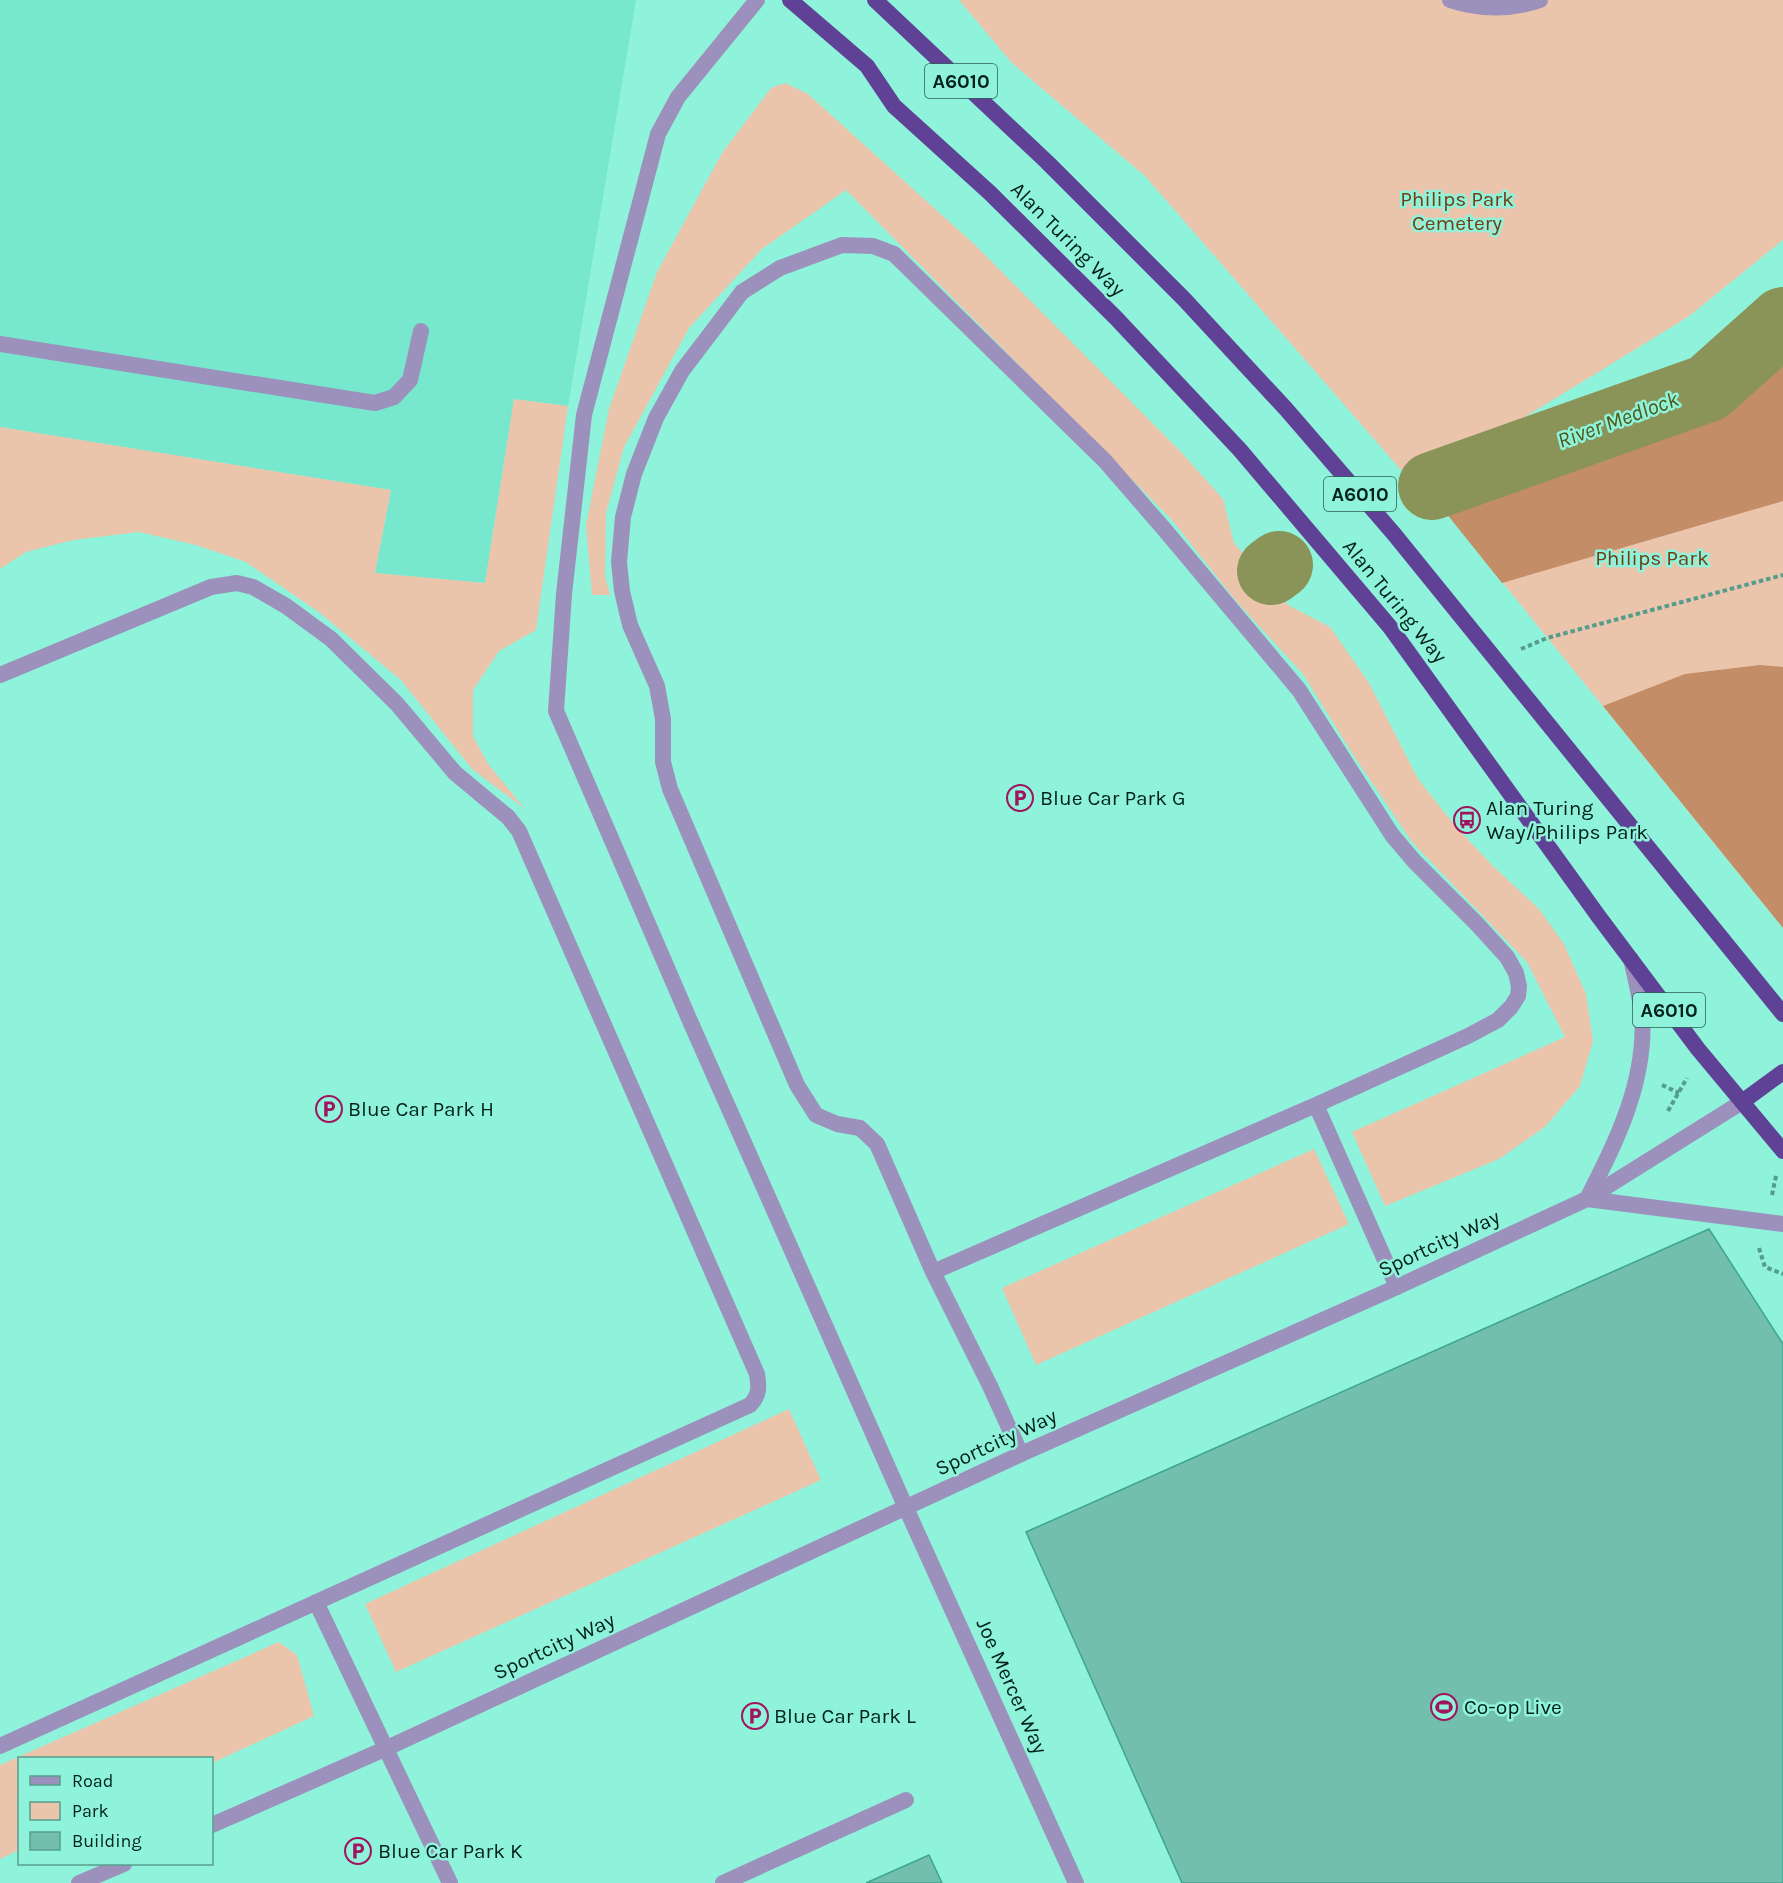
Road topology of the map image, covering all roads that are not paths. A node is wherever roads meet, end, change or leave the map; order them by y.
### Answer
1 (757, 0) edge
2 (790, 0) edge
3 (875, 0) edge
4 (1450, 0) edge
5 (1540, 0) edge
6 (421, 331) dead end
7 (0, 344) edge
8 (0, 675) edge
9 (1631, 959) junction
10 (1783, 1014) edge
11 (1783, 1072) edge
12 (1742, 1102) junction
13 (1316, 1105) junction
14 (1783, 1151) edge
15 (1587, 1199) junction
16 (1783, 1224) edge
17 (933, 1272) junction
18 (1397, 1287) junction
19 (1021, 1454) junction
20 (906, 1508) junction
21 (316, 1602) junction
22 (0, 1746) edge
23 (387, 1748) junction
24 (906, 1800) dead end
25 (213, 1825) edge
26 (120, 1865) edge
27 (80, 1883) edge
28 (450, 1883) edge
29 (723, 1883) edge
30 (1076, 1883) edge

1 - 20 street, Joe Mercer Way
2 - 9 highway, Alan Turing Way / A6010
3 - 10 highway, Alan Turing Way / A6010
4 - 5 street
6 - 7 street
8 - 21 street
9 - 12 highway, Alan Turing Way / A6010
9 - 15 street
11 - 12 highway, Sportcity Way
12 - 14 highway, Alan Turing Way / A6010
12 - 15 street, Sportcity Way
13 - 17 street
13 - 17 street
13 - 18 street
15 - 16 street
15 - 18 street, Sportcity Way
17 - 19 street
18 - 19 street, Sportcity Way
19 - 20 street, Sportcity Way
20 - 23 street, Sportcity Way
20 - 30 street, Joe Mercer Way
21 - 22 street
21 - 23 street
23 - 25 street, Sportcity Way
23 - 28 street
24 - 29 street
26 - 27 street

